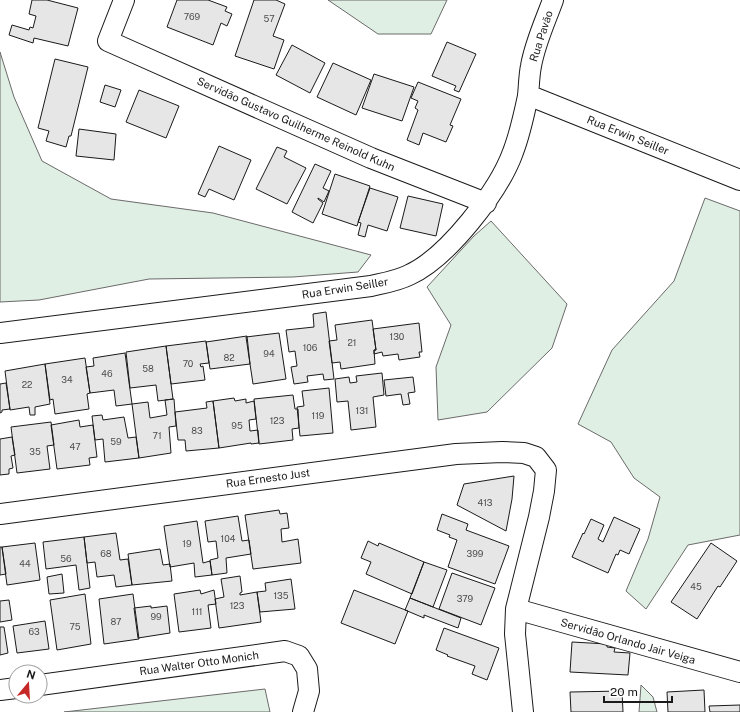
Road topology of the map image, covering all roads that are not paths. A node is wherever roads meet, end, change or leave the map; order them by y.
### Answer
1 (124, 0) edge
2 (553, 0) edge
3 (528, 95) junction
4 (740, 180) edge
5 (486, 203) junction
6 (0, 333) edge
7 (0, 514) edge
8 (516, 609) junction
9 (740, 672) edge
10 (48, 684) edge
11 (303, 712) edge
12 (523, 712) edge

1 - 5 street, Servidão Gustavo Guilherme Reinold Kuhn
2 - 3 street, Rua Pavão
3 - 4 street, Rua Erwin Seiller
3 - 5 street, Rua Erwin Seiller
5 - 6 street, Rua Erwin Seiller
7 - 8 street, Rua Ernesto Just
8 - 9 street, Servidão Orlando Jair Veiga
8 - 12 street
10 - 11 street, Rua Walter Otto Monich

